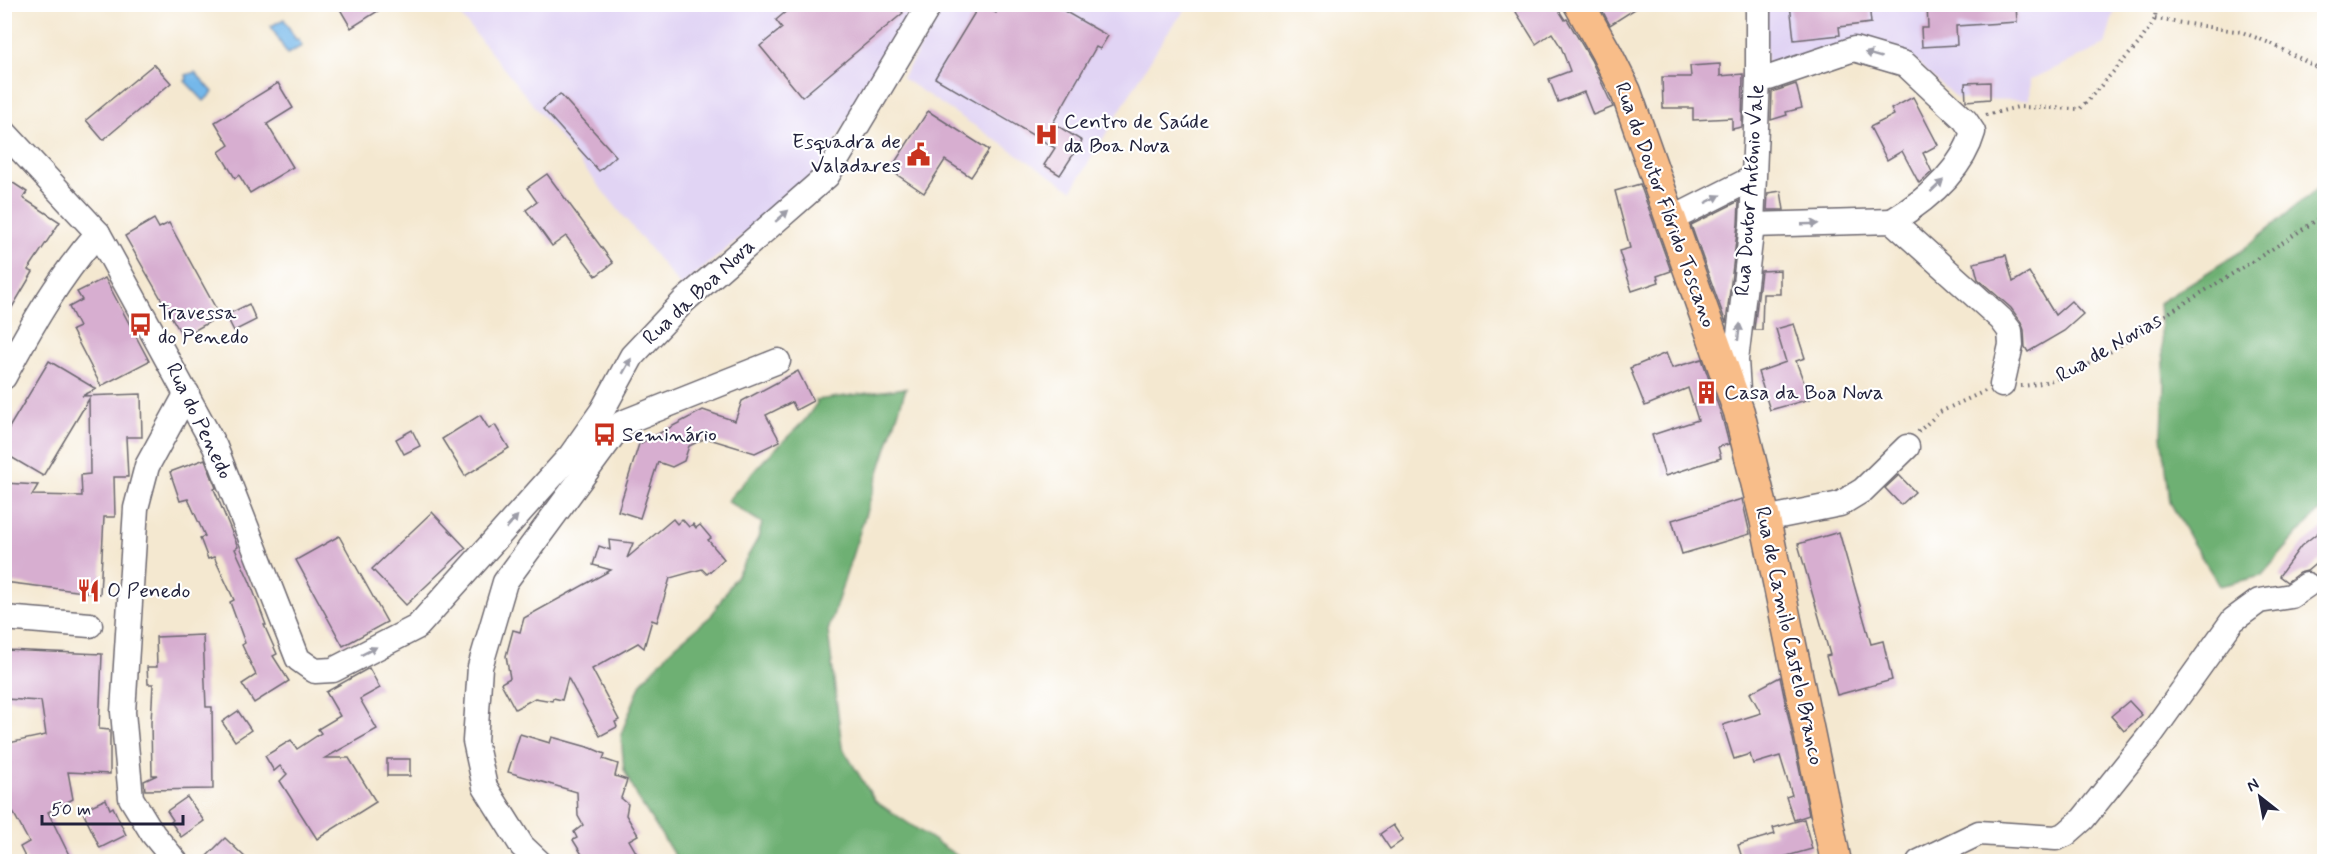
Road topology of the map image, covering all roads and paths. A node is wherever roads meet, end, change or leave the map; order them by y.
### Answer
1 (930, 4) edge
2 (1579, 4) edge
3 (1758, 4) edge
4 (2156, 4) edge
5 (2155, 19) junction
6 (2325, 71) edge
7 (1758, 78) junction
8 (1965, 120) junction
9 (4, 132) edge
10 (1754, 178) junction
11 (2325, 215) edge
12 (1672, 219) junction
13 (1892, 221) junction
14 (1752, 225) junction
15 (98, 233) junction
16 (778, 361) dead end
17 (4, 377) edge
18 (2002, 385) junction
19 (187, 393) junction
20 (1739, 412) junction
21 (612, 417) junction
22 (1907, 447) joint
23 (1765, 519) junction
24 (2307, 585) dead end
25 (4, 618) edge
26 (90, 625) dead end
27 (315, 671) joint
28 (176, 861) edge
29 (538, 861) edge
30 (1836, 861) edge
31 (1919, 861) edge

21 -> 1 street, Rua da Boa Nova
2 - 12 main road, Rua do Doutor Flórido Toscano
3 - 7 street, Rua Doutor António Vale
4 - 5 path
5 - 6 path
5 - 8 path
8 -> 7 street
7 - 10 street, Rua Doutor António Vale
13 -> 8 street
9 - 15 street, Rua do Penedo
12 -> 10 street
10 - 14 street, Rua Doutor António Vale
11 - 18 path, Rua de Novias
12 - 20 main road, Rua do Doutor Flórido Toscano
14 -> 13 street
13 - 18 street
20 -> 14 street, Rua Doutor António Vale
15 - 17 street
15 - 19 street, Rua do Penedo
16 - 21 street
18 - 22 path, Rua de Novias
19 - 27 street, Rua do Penedo
19 - 28 street
20 - 23 main road, Rua de Camilo Castelo Branco
27 -> 21 street, Rua da Boa Nova
21 - 29 street
22 - 23 street
23 - 30 main road, Rua de Camilo Castelo Branco
24 - 31 street
25 - 26 street

